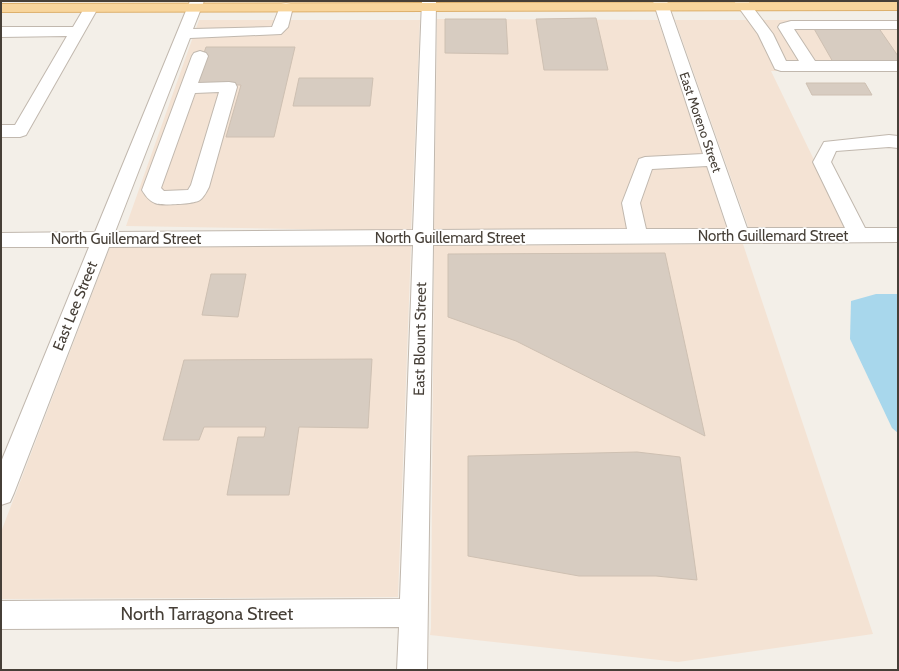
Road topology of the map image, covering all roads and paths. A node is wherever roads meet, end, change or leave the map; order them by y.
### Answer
1 (195, 4) edge
2 (429, 4) edge
3 (661, 4) edge
4 (743, 4) edge
5 (892, 5) edge
6 (286, 7) junction
7 (1, 8) edge
8 (90, 8) junction
9 (898, 24) edge
10 (760, 27) junction
11 (785, 27) junction
12 (77, 31) junction
13 (1, 32) edge
14 (208, 33) junction
15 (184, 34) junction
16 (810, 66) junction
17 (898, 66) edge
18 (188, 88) junction
19 (1, 131) edge
20 (898, 142) edge
21 (714, 160) junction
22 (151, 190) junction
23 (121, 191) junction
24 (898, 235) edge
25 (638, 236) junction
26 (740, 236) junction
27 (859, 236) junction
28 (423, 238) junction
29 (102, 239) junction
30 (1, 240) edge
31 (1, 493) edge
32 (414, 612) junction
33 (1, 614) edge
34 (412, 670) edge

1 - 6 main road
1 - 8 main road
1 - 15 street, East Lee Street
2 - 3 main road
2 - 6 main road
2 - 28 street, East Blount Street
3 - 4 main road
3 - 21 street, East Moreno Street
4 - 5 main road
4 - 10 street
5 - 9 street
6 - 14 street
7 - 8 main road
8 - 12 street
9 - 11 street
10 - 11 street
10 - 16 street
11 - 16 street
12 - 13 street
12 - 19 street
14 - 15 street
14 - 18 street
15 - 23 street, East Lee Street
16 - 17 street
18 - 22 street
18 - 22 street
20 - 27 street
21 - 25 street
21 - 26 street, East Moreno Street
22 - 23 street
23 - 29 street, East Lee Street
24 - 27 street, North Guillemard Street
25 - 26 street, North Guillemard Street
25 - 28 street, North Guillemard Street
26 - 27 street, North Guillemard Street
28 - 29 street, North Guillemard Street
28 - 32 street, East Blount Street
29 - 30 street, North Guillemard Street
29 - 31 street, East Lee Street
32 - 33 street, North Tarragona Street
32 - 34 street, East Blount Street

